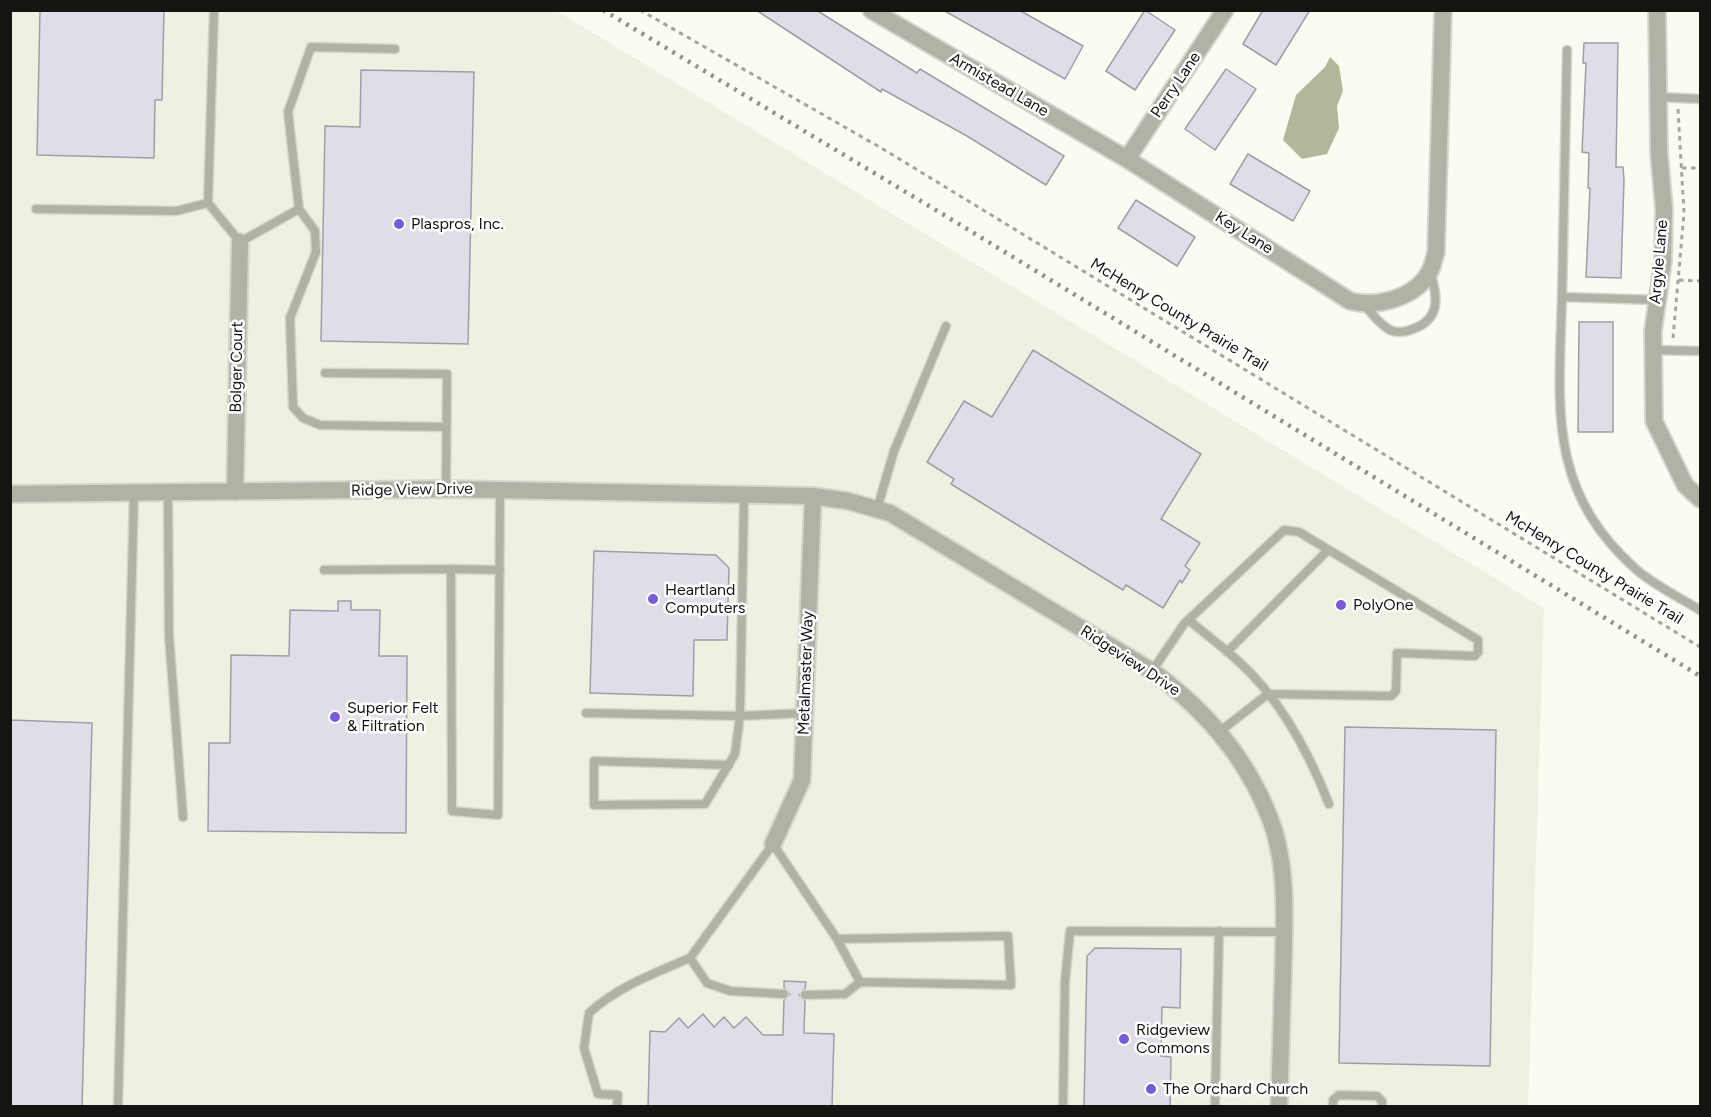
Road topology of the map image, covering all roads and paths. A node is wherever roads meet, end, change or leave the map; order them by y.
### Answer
1 (214, 10) edge
2 (640, 10) edge
3 (871, 10) edge
4 (1225, 10) edge
5 (1443, 10) edge
6 (1658, 10) edge
7 (395, 49) dead end
8 (1567, 50) dead end
9 (1658, 97) junction
10 (1701, 99) edge
11 (1127, 159) junction
12 (1682, 168) dead end
13 (1701, 168) edge
14 (208, 203) junction
15 (36, 209) dead end
16 (299, 209) junction
17 (240, 242) junction
18 (1430, 272) junction
19 (1680, 280) dead end
20 (1701, 281) edge
21 (1562, 297) junction
22 (1657, 300) junction
23 (1362, 304) junction
24 (946, 326) dead end
25 (1653, 350) junction
26 (1701, 351) edge
27 (325, 373) dead end
28 (446, 427) junction
29 (446, 489) junction
30 (500, 490) junction
31 (235, 492) junction
32 (134, 493) junction
33 (168, 493) junction
34 (10, 494) edge
35 (744, 496) junction
36 (813, 496) junction
37 (1701, 499) edge
38 (877, 509) junction
39 (1328, 550) junction
40 (324, 570) dead end
41 (451, 570) junction
42 (500, 570) junction
43 (1701, 610) edge
44 (1189, 620) junction
45 (1701, 647) edge
46 (1227, 651) junction
47 (1152, 671) junction
48 (1268, 694) junction
49 (586, 713) dead end
50 (804, 714) junction
51 (740, 716) junction
52 (1220, 732) junction
53 (729, 765) junction
54 (1329, 804) dead end
55 (183, 817) dead end
56 (773, 844) junction
57 (1220, 931) junction
58 (1284, 932) junction
59 (837, 939) junction
60 (690, 958) junction
61 (860, 982) junction
62 (784, 994) dead end
63 (805, 995) dead end
64 (118, 1107) edge
65 (617, 1107) edge
66 (1063, 1107) edge
67 (1215, 1107) edge
68 (1279, 1107) edge
69 (1333, 1107) edge
70 (1382, 1107) edge

1 - 14 lane
2 - 45 path, McHenry County Prairie Trail
3 - 11 street, Armistead Lane
4 - 11 street, Perry Lane
5 - 18 street, Key Lane
6 - 9 street, Argyle Lane
7 - 16 lane
8 - 21 lane
9 - 10 lane
9 - 22 street, Argyle Lane
11 - 23 street, Key Lane
12 - 13 path
14 - 15 lane
14 - 17 lane
16 - 17 lane
16 - 28 lane
17 - 31 street, Bolger Court
18 - 23 street
18 - 23 lane, Key Lane
19 - 20 path
21 - 22 lane
21 - 43 lane
22 - 25 street, Argyle Lane
24 - 38 lane
25 - 26 lane
25 - 37 street, Argyle Lane
27 - 28 lane
28 - 29 lane
29 - 30 street, Ridge View Drive
29 - 31 street, Ridge View Drive
30 - 35 street, Ridge View Drive
30 - 42 lane
31 - 33 street, Ridge View Drive
32 - 33 street, Ridge View Drive
32 - 34 street, Ridge View Drive
32 - 64 lane
33 - 55 lane
35 - 36 street, Ridge View Drive
35 - 51 lane
36 - 38 street, Ridgeview Drive
36 - 50 street, Metalmaster Way
38 - 47 street, Ridgeview Drive
39 - 44 lane
39 - 46 lane
39 - 48 lane
40 - 41 lane
41 - 42 lane
41 - 42 lane
44 - 46 lane
44 - 47 lane
46 - 48 lane
47 - 52 street, Ridgeview Drive
48 - 52 lane
48 - 54 lane
49 - 51 lane
50 - 51 lane
50 - 56 street, Metalmaster Way
51 - 53 lane
52 - 58 street, Ridgeview Drive
53 - 53 lane
56 - 59 lane
56 - 60 lane
57 - 58 lane
57 - 66 lane
57 - 67 lane
58 - 68 street, Ridgeview Drive
59 - 61 lane
59 - 61 lane
60 - 62 lane
60 - 65 lane
61 - 63 lane
69 - 70 lane

